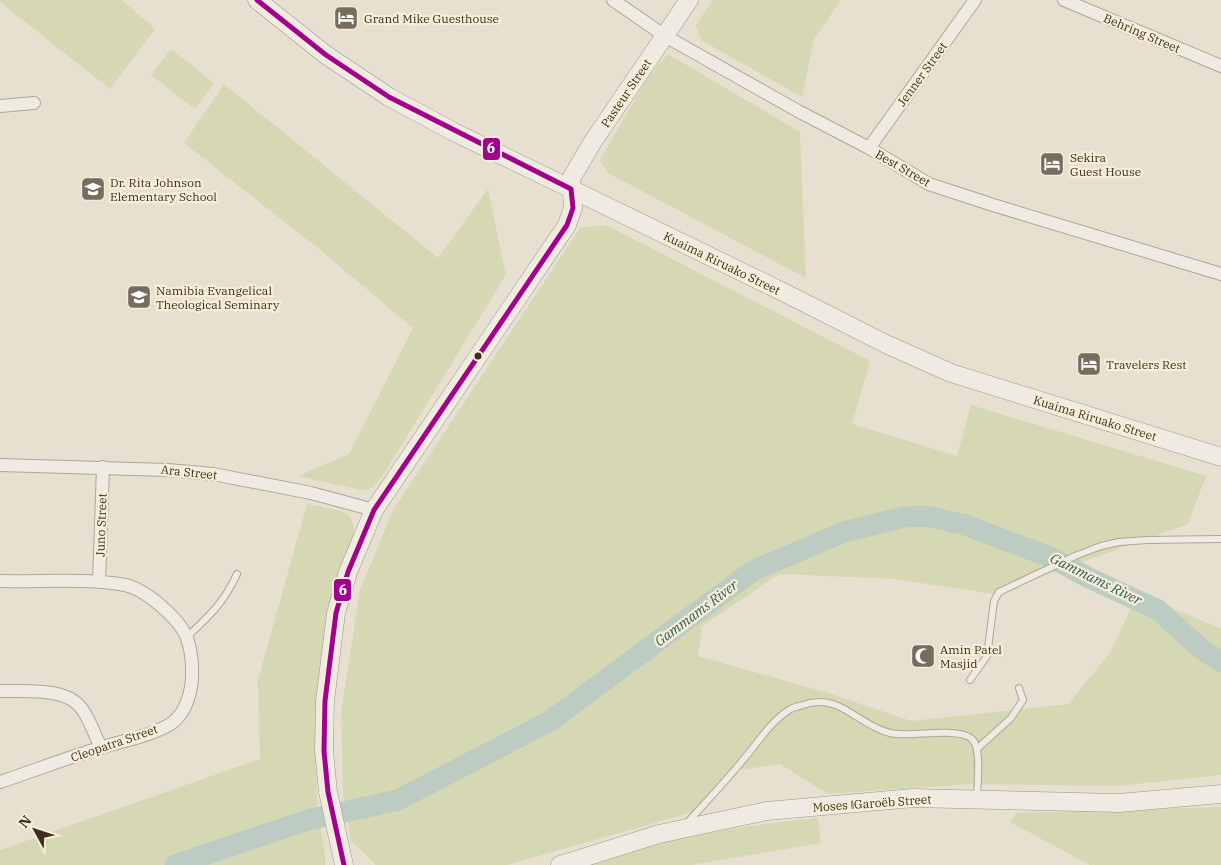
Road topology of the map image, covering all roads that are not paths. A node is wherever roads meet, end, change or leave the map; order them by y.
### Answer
1 (257, 0) edge
2 (613, 0) edge
3 (688, 0) edge
4 (975, 0) edge
5 (1064, 0) edge
6 (665, 36) junction
7 (1221, 66) edge
8 (34, 103) dead end
9 (0, 106) edge
10 (869, 148) junction
11 (571, 189) junction
12 (1221, 274) edge
13 (1221, 457) edge
14 (0, 465) edge
15 (103, 467) junction
16 (374, 510) junction
17 (1221, 538) edge
18 (237, 574) dead end
19 (0, 581) edge
20 (99, 582) junction
21 (187, 637) junction
22 (970, 680) dead end
23 (1019, 688) dead end
24 (0, 691) edge
25 (101, 748) junction
26 (978, 748) junction
27 (0, 782) edge
28 (1221, 794) edge
29 (977, 800) junction
30 (682, 829) junction
31 (343, 861) edge
32 (560, 865) edge

1 - 11 street, Kuaima Riruako Street
2 - 6 street, Best Street
3 - 6 street, Pasteur Street
4 - 10 street, Jenner Street
5 - 7 street, Behring Street
6 - 10 street, Best Street
6 - 11 street, Pasteur Street
8 - 9 street
10 - 12 street, Best Street
11 - 13 street, Kuaima Riruako Street
11 - 16 street, Pasteur Street
14 - 15 street, Ara Street
15 - 16 street, Ara Street
15 - 20 street, Juno Street
16 - 31 street, Pasteur Street
17 - 22 lane
18 - 21 lane
19 - 20 street, Cleopatra Street
20 - 21 street, Cleopatra Street
21 - 25 street, Cleopatra Street
23 - 26 lane
24 - 25 street
25 - 27 street, Cleopatra Street
26 - 29 lane
26 - 30 lane
28 - 29 street, Moses ǁGaroëb Street
29 - 30 street, Moses ǁGaroëb Street
30 - 32 street, Moses ǁGaroëb Street

